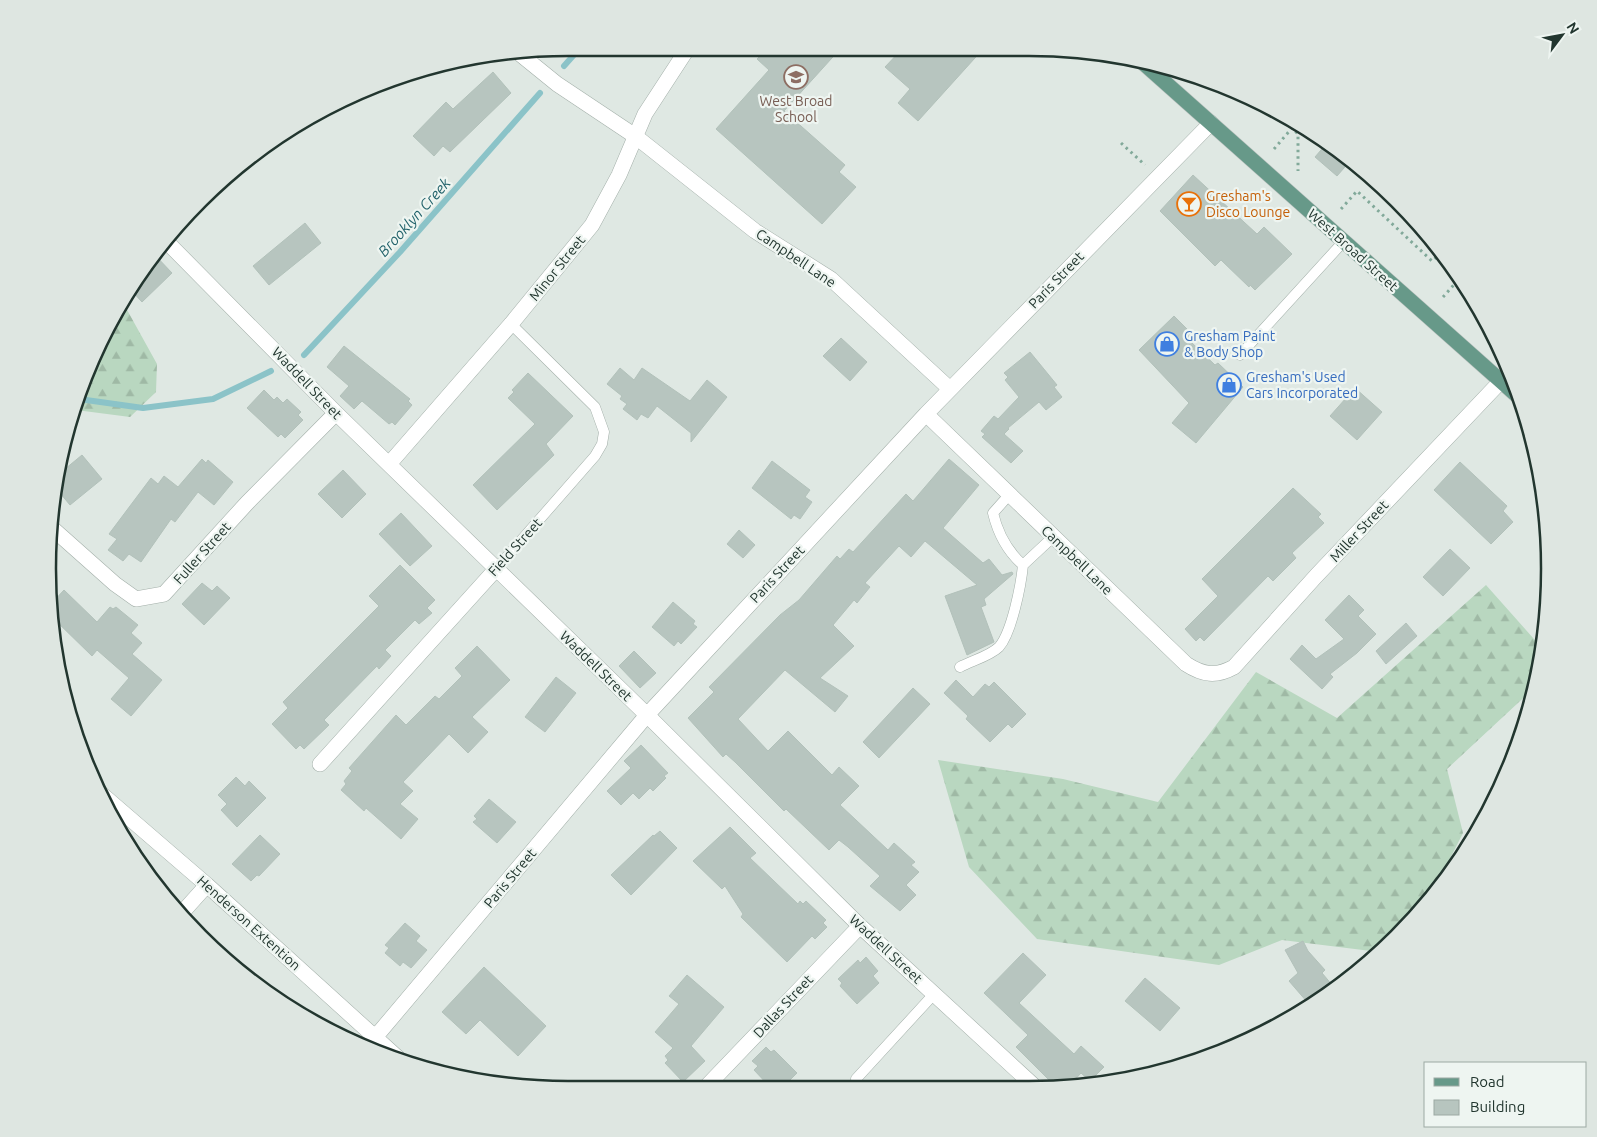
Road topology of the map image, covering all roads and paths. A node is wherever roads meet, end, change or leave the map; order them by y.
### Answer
1 (683, 56) edge
2 (525, 58) edge
3 (1154, 72) edge
4 (1211, 123) junction
5 (1291, 129) edge
6 (1296, 132) edge
7 (635, 136) junction
8 (1121, 143) dead end
9 (1274, 149) dead end
10 (1150, 168) dead end
11 (1298, 171) dead end
12 (1341, 209) dead end
13 (1344, 241) junction
14 (171, 246) edge
15 (1436, 258) edge
16 (1454, 284) edge
17 (1442, 297) dead end
18 (511, 324) junction
19 (1240, 355) dead end
20 (1501, 381) junction
21 (1508, 387) edge
22 (950, 389) junction
23 (336, 413) junction
24 (926, 414) junction
25 (390, 464) junction
26 (1009, 495) junction
27 (57, 533) edge
28 (1053, 537) junction
29 (1023, 565) junction
30 (496, 568) junction
31 (960, 667) dead end
32 (1213, 674) joint
33 (647, 715) junction
34 (320, 764) dead end
35 (114, 805) edge
36 (208, 885) junction
37 (186, 909) edge
38 (860, 926) junction
39 (934, 994) junction
40 (370, 1041) edge
41 (371, 1042) edge
42 (856, 1079) dead end
43 (712, 1081) edge
44 (1029, 1081) edge

1 - 7 street, Minor Street
2 - 7 street, Campbell Lane
3 - 4 main road, West Broad Street
4 - 13 main road, West Broad Street
4 - 22 street, Paris Street
5 - 9 path
6 - 11 path
7 - 18 street, Minor Street
7 - 22 street, Campbell Lane
8 - 10 path
12 - 15 path
13 - 19 lane
13 - 20 main road, West Broad Street
14 - 23 street, Waddell Street
16 - 17 path
18 - 25 street, Minor Street
18 - 30 lane, Field Street
20 - 21 main road, West Broad Street
20 - 32 street, Miller Street
22 - 24 street, Paris Street
23 - 25 street, Waddell Street
23 - 27 street, Fuller Street
24 - 26 street, Campbell Lane
24 - 33 street, Paris Street
25 - 30 street, Waddell Street
26 - 28 street, Campbell Lane
26 - 29 lane
28 - 29 lane
28 - 32 street, Campbell Lane
29 - 31 lane
30 - 33 street, Waddell Street
30 - 34 street, Field Street
33 - 38 street, Waddell Street
33 - 41 street, Paris Street
35 - 36 street, Henderson Extention
36 - 37 street
36 - 40 street, Henderson Extention
38 - 39 street, Waddell Street
38 - 43 street, Dallas Street
39 - 42 lane
39 - 44 street, Waddell Street

